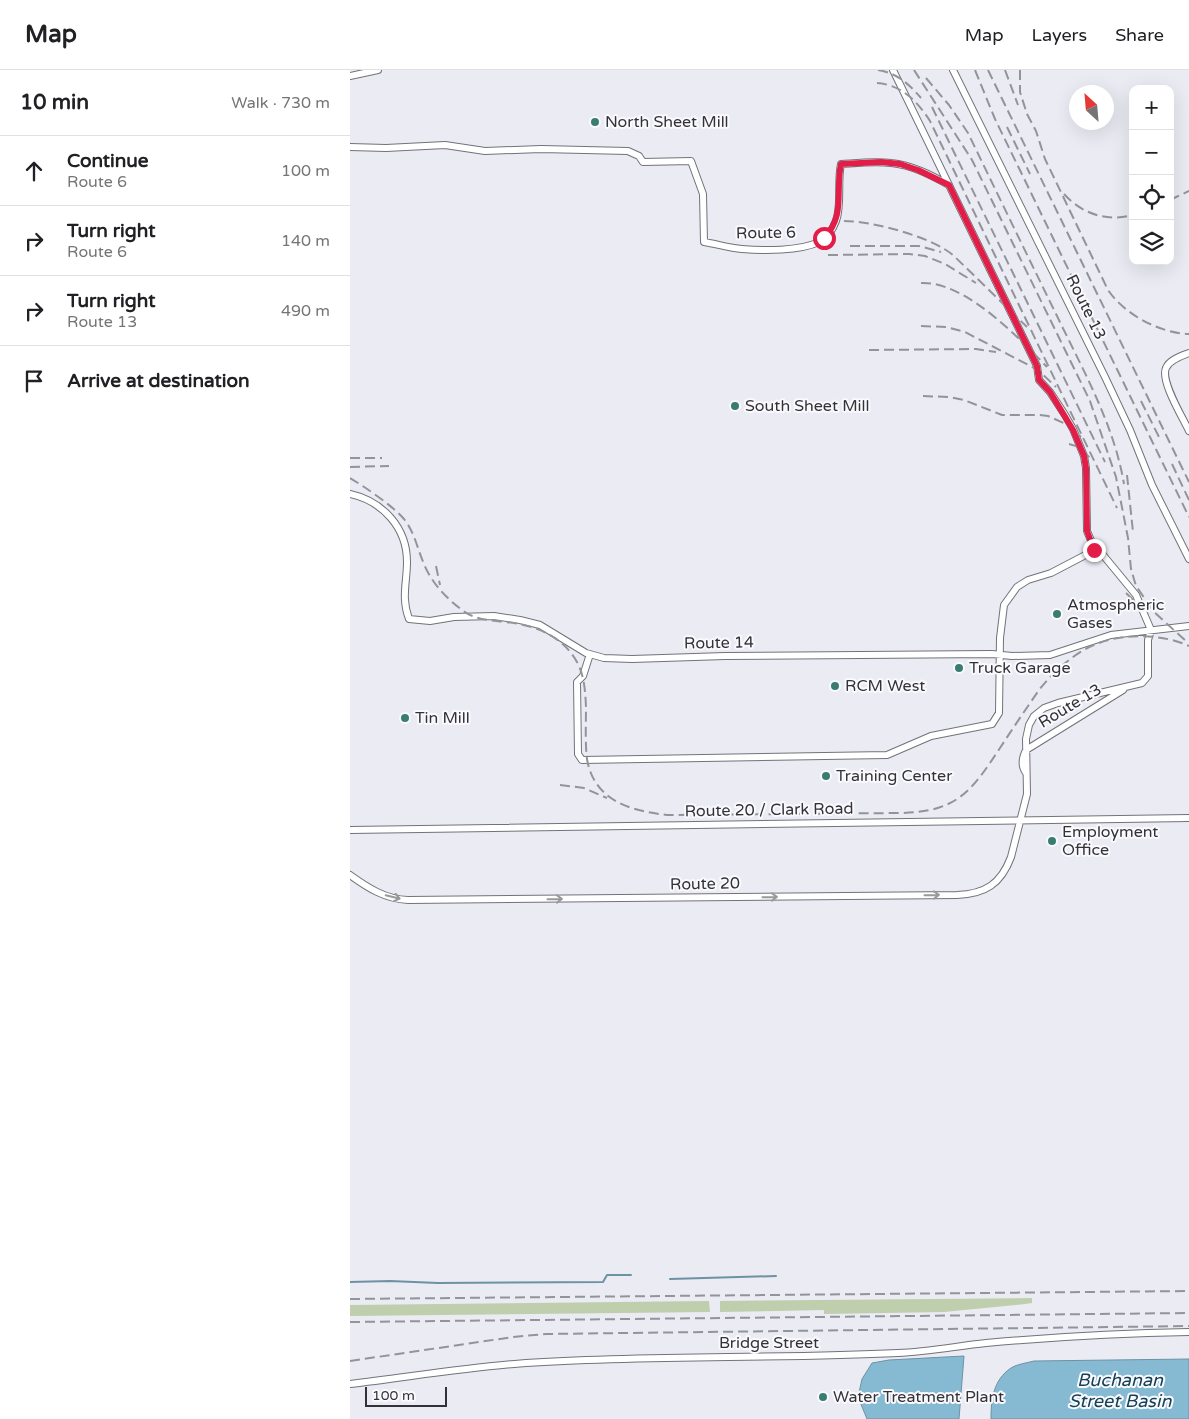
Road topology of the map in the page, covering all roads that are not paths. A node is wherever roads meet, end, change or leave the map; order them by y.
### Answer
1 (378, 70) edge
2 (894, 70) edge
3 (953, 70) edge
4 (350, 76) edge
5 (350, 147) edge
6 (949, 185) junction
7 (1189, 353) edge
8 (1189, 432) edge
9 (350, 494) edge
10 (1094, 550) junction
11 (1189, 559) edge
12 (1189, 626) edge
13 (1151, 630) junction
14 (590, 654) junction
15 (1000, 655) junction
16 (1129, 686) junction
17 (1026, 750) junction
18 (1189, 818) edge
19 (1020, 820) junction
20 (350, 830) edge
21 (350, 875) edge
22 (1189, 1332) edge
23 (350, 1384) edge

1 - 4 street
2 - 6 street
3 - 11 street, Route 13
5 - 6 street, Route 6
6 - 10 street
7 - 8 street
9 - 14 street, Route 14
10 - 13 street
10 - 15 street
12 - 13 street, Route 14
13 - 15 street, Route 14
13 - 16 street, Route 13
14 - 15 street, Route 14
14 - 15 street
16 - 17 street, Route 13
16 - 17 street, Route 13
17 - 19 street, Route 13
18 - 19 street, Route 20 / Clark Road
19 - 20 street, Route 20 / Clark Road
21 -> 19 street, Route 20
22 - 23 street, Bridge Street

